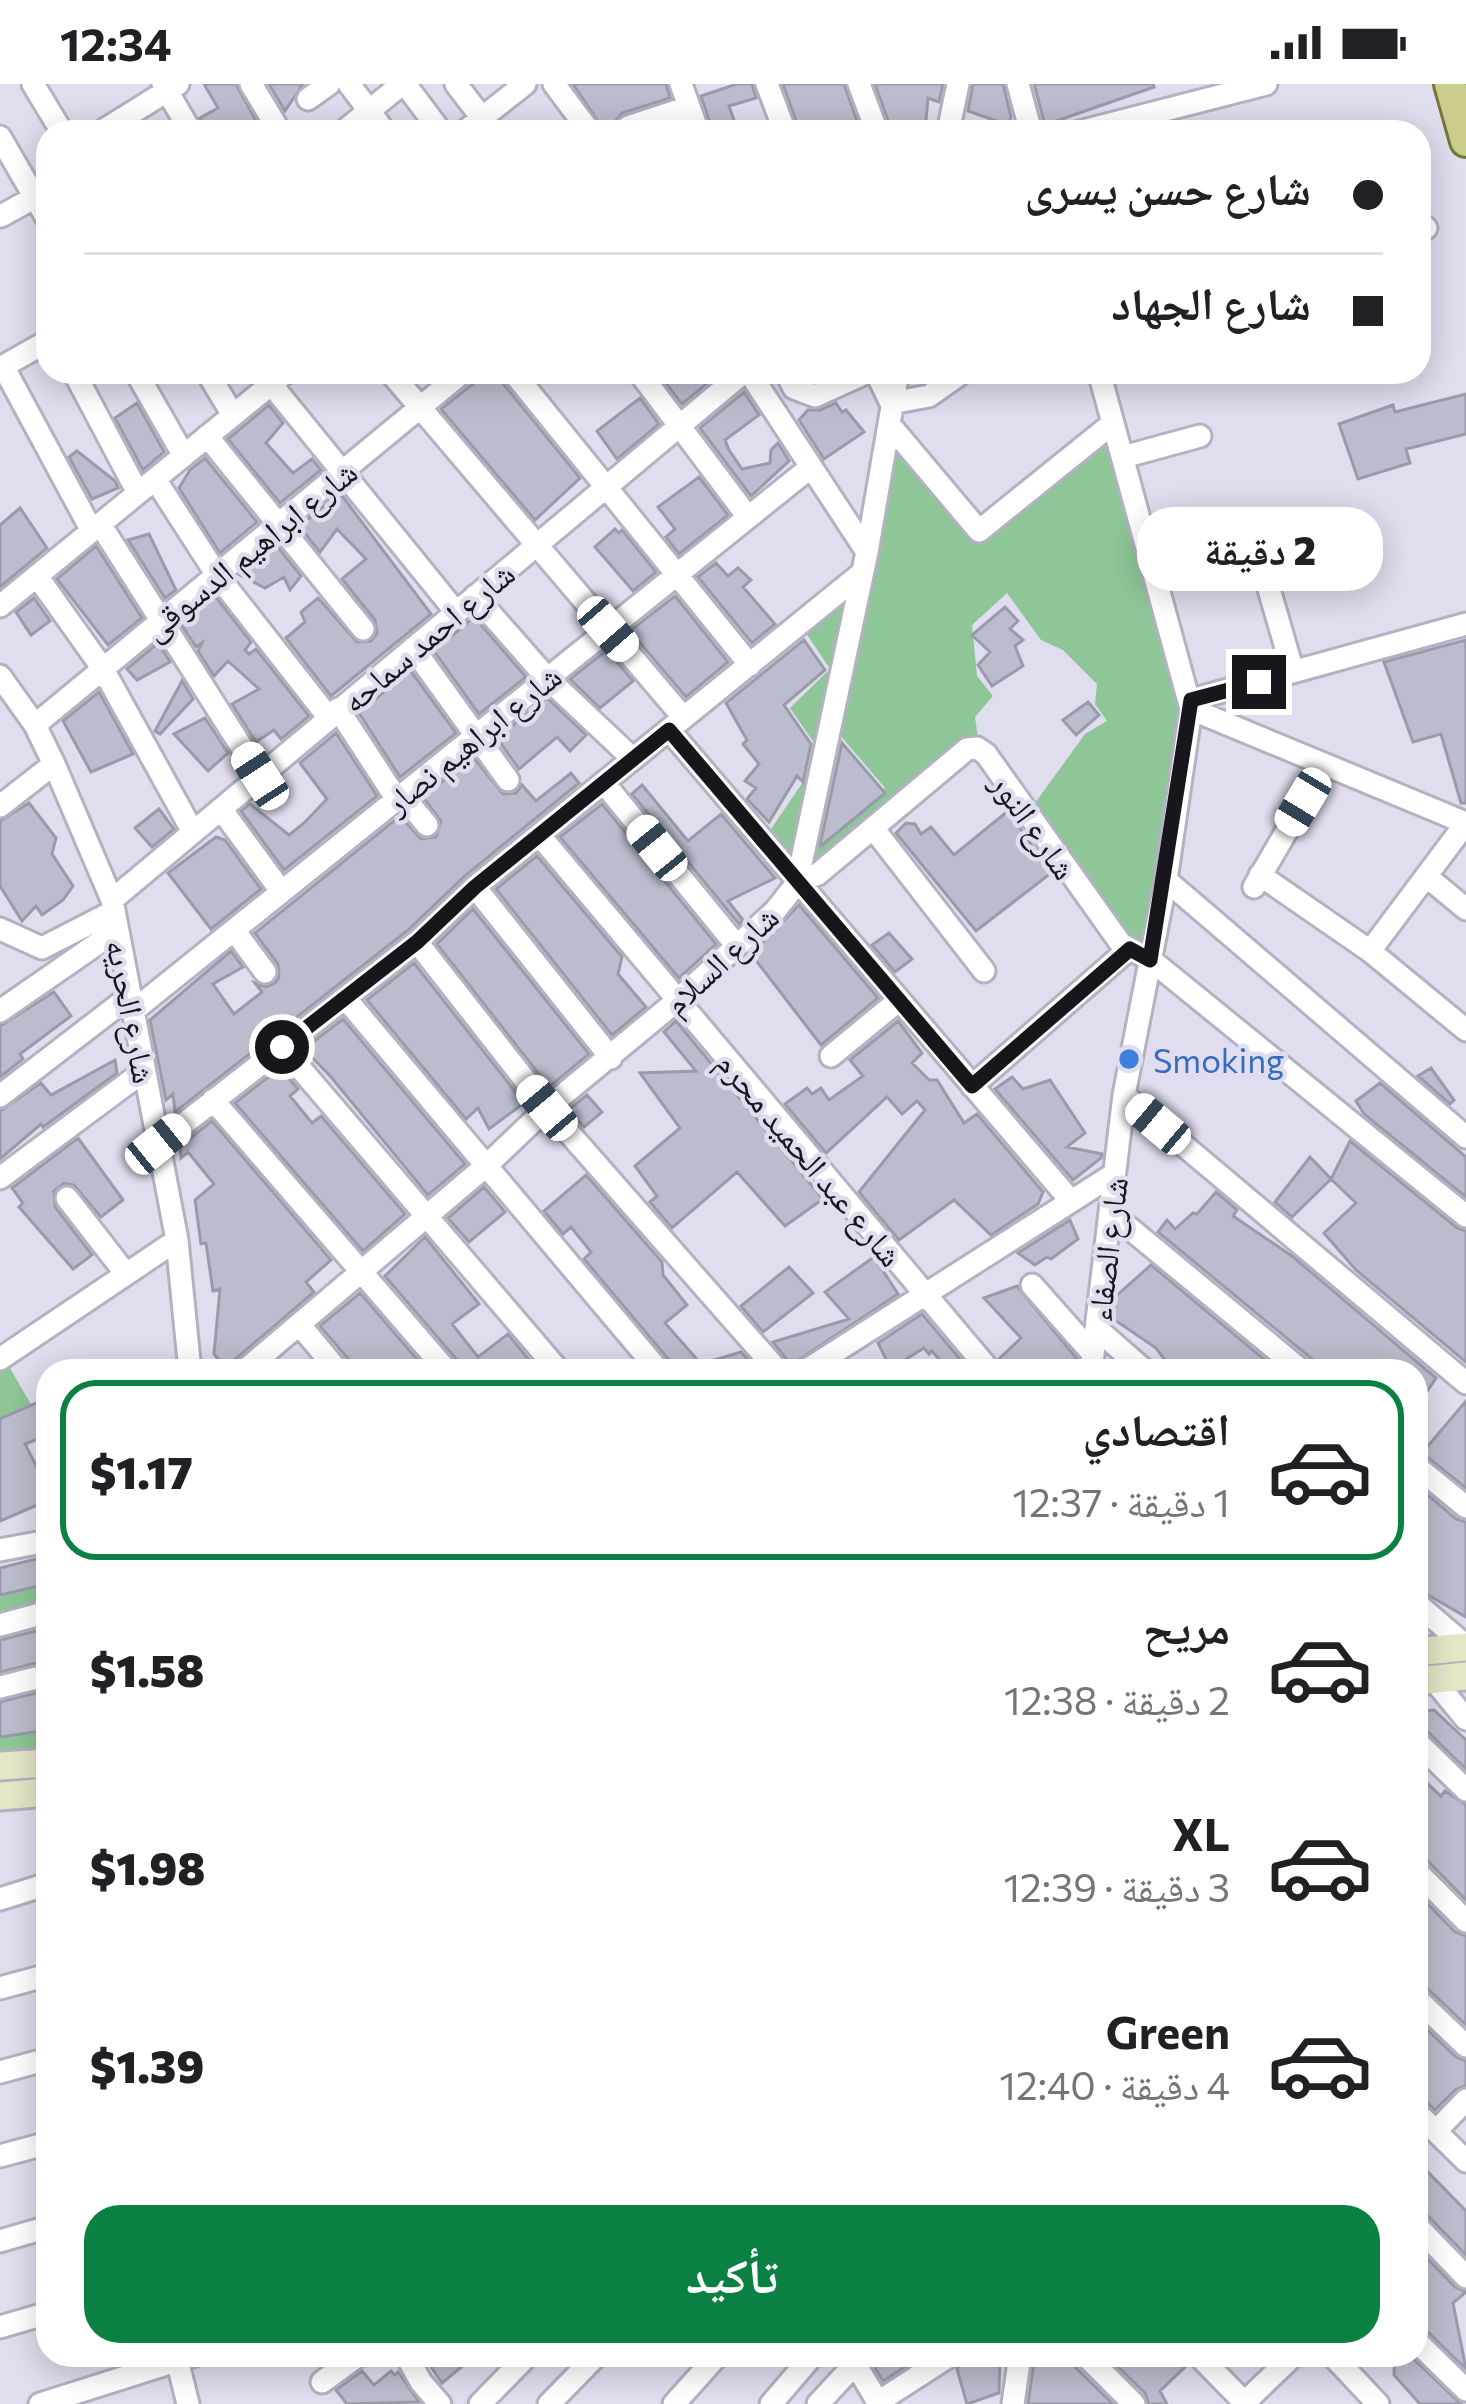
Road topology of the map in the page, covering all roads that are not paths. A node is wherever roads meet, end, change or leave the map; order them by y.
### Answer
1 (33, 84) edge
2 (251, 84) edge
3 (329, 84) edge
4 (349, 84) edge
5 (404, 84) edge
6 (456, 84) edge
7 (525, 84) edge
8 (554, 84) edge
9 (681, 84) edge
10 (766, 84) edge
11 (860, 84) edge
12 (958, 84) edge
13 (1018, 84) edge
14 (1265, 84) edge
15 (1450, 84) edge
16 (169, 86) edge
17 (308, 99) dead end
18 (689, 107) junction
19 (370, 110) junction
20 (55, 120) edge
21 (118, 120) edge
22 (185, 120) edge
23 (273, 120) edge
24 (358, 120) edge
25 (377, 120) edge
26 (432, 120) edge
27 (471, 120) edge
28 (479, 120) edge
29 (577, 120) edge
30 (649, 120) edge
31 (694, 120) edge
32 (780, 120) edge
33 (873, 120) edge
34 (950, 120) edge
35 (1028, 120) edge
36 (1126, 120) edge
37 (1466, 141) edge
38 (2, 146) edge
39 (36, 187) edge
40 (36, 197) edge
41 (1, 216) edge
42 (36, 348) edge
43 (1, 367) edge
44 (82, 384) edge
45 (143, 384) edge
46 (214, 384) edge
47 (271, 384) edge
48 (282, 384) edge
49 (400, 384) edge
50 (449, 384) edge
51 (523, 384) edge
52 (648, 384) edge
53 (731, 384) edge
54 (754, 384) edge
55 (792, 384) edge
56 (842, 384) edge
57 (877, 384) edge
58 (896, 384) edge
59 (946, 384) edge
60 (1102, 384) edge
61 (420, 408) junction
62 (890, 414) junction
63 (233, 415) junction
64 (1113, 423) junction
65 (679, 425) junction
66 (207, 436) junction
67 (1201, 436) dead end
68 (184, 456) junction
69 (1123, 457) junction
70 (811, 467) junction
71 (343, 471) junction
72 (147, 486) junction
73 (605, 487) junction
74 (748, 517) junction
75 (278, 524) junction
76 (96, 528) junction
77 (536, 545) junction
78 (865, 562) junction
79 (678, 573) junction
80 (218, 575) junction
81 (37, 576) junction
82 (1269, 589) dead end
83 (475, 596) junction
84 (0, 606) edge
85 (456, 612) junction
86 (161, 622) junction
87 (1466, 624) edge
88 (363, 629) dead end
89 (608, 629) junction
90 (413, 648) junction
91 (750, 665) junction
92 (103, 669) junction
93 (1293, 672) junction
94 (0, 676) edge
95 (547, 678) junction
96 (1191, 705) junction
97 (333, 714) junction
98 (676, 724) junction
99 (35, 725) junction
100 (476, 735) junction
101 (633, 759) junction
102 (54, 764) junction
103 (1324, 765) junction
104 (260, 776) junction
105 (508, 780) dead end
106 (604, 783) junction
107 (399, 796) junction
108 (0, 806) edge
109 (221, 809) junction
110 (1466, 823) edge
111 (427, 825) dead end
112 (873, 828) junction
113 (193, 832) junction
114 (540, 836) junction
115 (1426, 876) junction
116 (1166, 880) junction
117 (797, 883) junction
118 (475, 887) junction
119 (281, 891) junction
120 (1466, 909) edge
121 (114, 914) junction
122 (0, 928) edge
123 (234, 929) junction
124 (417, 942) junction
125 (737, 946) junction
126 (1130, 949) junction
127 (1370, 951) junction
128 (1150, 960) junction
129 (984, 971) dead end
130 (265, 972) dead end
131 (679, 999) junction
132 (346, 1000) junction
133 (898, 1001) junction
134 (131, 1003) junction
135 (0, 1011) edge
136 (1466, 1030) edge
137 (282, 1047) junction
138 (830, 1056) dead end
139 (611, 1058) junction
140 (145, 1071) junction
141 (972, 1086) junction
142 (1124, 1095) junction
143 (0, 1096) edge
144 (213, 1100) junction
145 (547, 1108) junction
146 (1466, 1137) edge
147 (158, 1144) junction
148 (487, 1165) junction
149 (1114, 1174) junction
150 (0, 1178) edge
151 (67, 1198) dead end
152 (1071, 1201) junction
153 (1110, 1212) junction
154 (427, 1215) junction
155 (1466, 1216) edge
156 (177, 1240) junction
157 (362, 1271) junction
158 (126, 1274) junction
159 (1032, 1286) dead end
160 (924, 1295) junction
161 (299, 1324) junction
162 (1097, 1329) junction
163 (0, 1359) edge
164 (189, 1359) edge
165 (258, 1359) edge
166 (328, 1359) edge
167 (436, 1359) edge
168 (549, 1359) edge
169 (649, 1359) edge
170 (767, 1359) edge
171 (824, 1359) edge
172 (980, 1359) edge
173 (1089, 1359) edge
174 (1093, 1359) edge
175 (1131, 1359) edge
176 (1288, 1359) edge
177 (1466, 1383) edge
178 (1428, 1476) edge
179 (1466, 1507) edge
180 (36, 1543) edge
181 (0, 1550) edge
182 (1428, 1614) edge
183 (36, 1615) edge
184 (0, 1625) edge
185 (1466, 1647) edge
186 (1428, 1651) edge
187 (1466, 1676) edge
188 (36, 1678) edge
189 (1428, 1680) edge
190 (1428, 1684) edge
191 (0, 1687) edge
192 (1466, 1719) edge
193 (1428, 1753) edge
194 (36, 1764) edge
195 (0, 1766) edge
196 (1466, 1790) edge
197 (36, 1793) edge
198 (0, 1796) edge
199 (1428, 1883) edge
200 (36, 1888) edge
201 (0, 1900) edge
202 (1465, 1918) edge
203 (36, 1978) edge
204 (0, 1988) edge
205 (1428, 2009) edge
206 (1433, 2014) junction
207 (1428, 2019) edge
208 (1466, 2046) edge
209 (36, 2063) edge
210 (0, 2072) edge
211 (1466, 2100) edge
212 (1428, 2124) edge
213 (1436, 2132) junction
214 (36, 2146) edge
215 (0, 2156) edge
216 (1466, 2161) edge
217 (36, 2230) edge
218 (1428, 2237) edge
219 (0, 2241) edge
220 (1466, 2277) edge
221 (36, 2316) edge
222 (0, 2327) edge
223 (1428, 2353) edge
224 (150, 2367) edge
225 (184, 2367) edge
226 (343, 2367) edge
227 (413, 2367) edge
228 (511, 2367) edge
229 (585, 2367) edge
230 (707, 2367) edge
231 (803, 2367) edge
232 (847, 2367) edge
233 (858, 2367) edge
234 (933, 2367) edge
235 (1018, 2367) edge
236 (1097, 2367) edge
237 (1209, 2367) edge
238 (1282, 2367) edge
239 (1343, 2367) edge
240 (322, 2382) dead end
241 (1466, 2390) edge
242 (879, 2403) edge
243 (40, 2404) edge
244 (188, 2404) edge
245 (440, 2404) edge
246 (481, 2404) edge
247 (549, 2404) edge
248 (674, 2404) edge
249 (771, 2404) edge
250 (818, 2404) edge
251 (1012, 2404) edge
252 (1134, 2404) edge
253 (1244, 2404) edge
254 (1378, 2404) edge

1 - 20 street
2 - 23 street
3 - 17 street
4 - 19 street
5 - 19 street
5 - 26 street
6 - 27 street
7 - 28 street
8 - 29 street
9 - 18 street
10 - 32 street
11 - 33 street
12 - 34 street
13 - 35 street
14 - 36 street
15 - 37 main road
16 - 21 street
16 - 22 street
18 - 30 street
18 - 31 street
19 - 24 street
19 - 25 street
38 - 39 street
40 - 41 street
42 - 43 street
43 - 76 street
44 - 72 street
45 - 68 street
46 - 63 street
47 - 63 street
48 - 71 street
49 - 61 street
50 - 61 street, شارع ابراهيم الدسوقى
51 - 73 street
52 - 65 street
53 - 65 street, شارع احمد سماحه
54 - 70 street
55 - 56 street
57 - 62 street
58 - 62 street, شارع السلام
59 - 62 street
60 - 64 street
61 - 71 street, شارع ابراهيم الدسوقى
61 - 77 street
62 - 64 street
62 - 78 street, شارع السلام
63 - 66 street
64 - 69 street
65 - 73 street, شارع احمد سماحه
65 - 74 street
66 - 68 street
66 - 75 street
67 - 69 street
68 - 72 street
69 - 96 street
70 - 74 street, شارع ابراهيم نصار
70 - 78 street
71 - 75 street, شارع ابراهيم الدسوقى
71 - 85 street
72 - 76 street
72 - 80 street
73 - 77 street, شارع احمد سماحه
73 - 79 street
74 - 79 street, شارع ابراهيم نصار
75 - 80 street, شارع ابراهيم الدسوقى
75 - 88 street
76 - 81 street
76 - 86 street
77 - 83 street, شارع احمد سماحه
77 - 89 street
78 - 91 street
78 - 117 street, شارع السلام
79 - 89 street, شارع ابراهيم نصار
79 - 91 street
80 - 86 street, شارع ابراهيم الدسوقى
80 - 97 street
81 - 84 street
81 - 92 street
82 - 93 street
83 - 85 street, شارع احمد سماحه
83 - 95 street
85 - 90 street, شارع احمد سماحه
86 - 92 street, شارع ابراهيم الدسوقى
86 - 104 street
87 - 93 street
89 - 95 street, شارع ابراهيم نصار
89 - 98 street
90 - 97 street, شارع احمد سماحه
90 - 100 street
91 - 98 street
92 - 99 street, شارع ابراهيم الدسوقى
92 - 113 street
93 - 96 street
94 - 99 street, شارع الحريه
95 - 100 street, شارع ابراهيم نصار
95 - 101 street
96 - 103 street
96 - 116 street, شارع الصفاء
97 - 104 street, شارع احمد سماحه
97 - 107 street
98 - 101 street
98 - 117 street
99 - 102 street, شارع الحريه
100 - 105 street
100 - 107 street, شارع ابراهيم نصار
101 - 106 street
102 - 108 street
102 - 121 street, شارع الحريه
103 - 110 street
103 - 127 street
104 - 109 street, شارع احمد سماحه
106 - 114 street
106 - 125 street
107 - 111 street
107 - 119 street, شارع ابراهيم نصار
109 - 113 street, شارع احمد سماحه
109 - 119 street
110 - 115 street
112 - 117 street, شارع النور
112 - 126 street, شارع النور
112 - 129 street
113 - 121 street, شارع احمد سماحه
114 - 118 street
114 - 131 street, شارع عبد الحميد محرم
115 - 120 street
115 - 127 street
116 - 128 street, شارع الصفاء
116 - 146 street
117 - 125 street, شارع السلام
117 - 133 street
118 - 124 street
118 - 139 street
119 - 123 street, شارع ابراهيم نصار
121 - 122 street
121 - 134 street, شارع الحريه
121 - 135 street
123 - 130 street
123 - 134 street, شارع ابراهيم نصار
124 - 132 street
124 - 145 street
125 - 131 street, شارع السلام
126 - 128 street, شارع النور
126 - 141 street
127 - 136 street
128 - 142 street, شارع الصفاء
128 - 155 street, شارع النور
131 - 139 street, شارع السلام
131 - 160 street, شارع عبد الحميد محرم
132 - 137 street
132 - 148 street
133 - 138 street
133 - 141 street
134 - 140 street, شارع الحريه
134 - 143 street, شارع ابراهيم نصار
137 - 144 street
137 - 154 street
139 - 145 street, شارع السلام
140 - 147 street, شارع الحريه
140 - 150 street
141 - 152 street
142 - 149 street, شارع الصفاء
142 - 177 street
144 - 147 street
144 - 157 street
145 - 148 street, شارع السلام
145 - 170 street
147 - 156 street, شارع الحريه
148 - 154 street, شارع السلام
148 - 169 street
149 - 152 street
149 - 153 street, شارع الصفاء
151 - 158 street
152 - 160 street
153 - 162 street, شارع الصفاء
153 - 176 street
154 - 157 street, شارع السلام
154 - 168 street
156 - 158 street
156 - 164 street, شارع الحريه
157 - 161 street, شارع السلام
157 - 167 street
158 - 163 street
159 - 173 street
160 - 171 street
160 - 172 street, شارع عبد الحميد محرم
161 - 165 street, شارع السلام
161 - 166 street
162 - 174 street, شارع الصفاء
162 - 175 street
178 - 179 street
180 - 181 street
182 - 185 street
183 - 184 street
185 - 186 main road
187 - 189 main road
188 - 191 street
190 - 192 street
193 - 196 street
194 - 195 main road
197 - 198 main road
199 - 202 street
200 - 201 street
203 - 204 street
205 - 206 street
206 - 207 street
206 - 208 street
209 - 210 street
211 - 213 street
212 - 213 street
213 - 216 street
214 - 215 street
217 - 219 street
218 - 220 street
221 - 222 street
223 - 241 street
224 - 243 street
225 - 244 street
226 - 240 street
227 - 245 street
228 - 246 street
229 - 247 street
230 - 248 street
231 - 249 street
232 - 250 street
233 - 242 street
234 - 242 street
235 - 251 street
236 - 252 street
237 - 253 street
238 - 253 street
239 - 254 street

